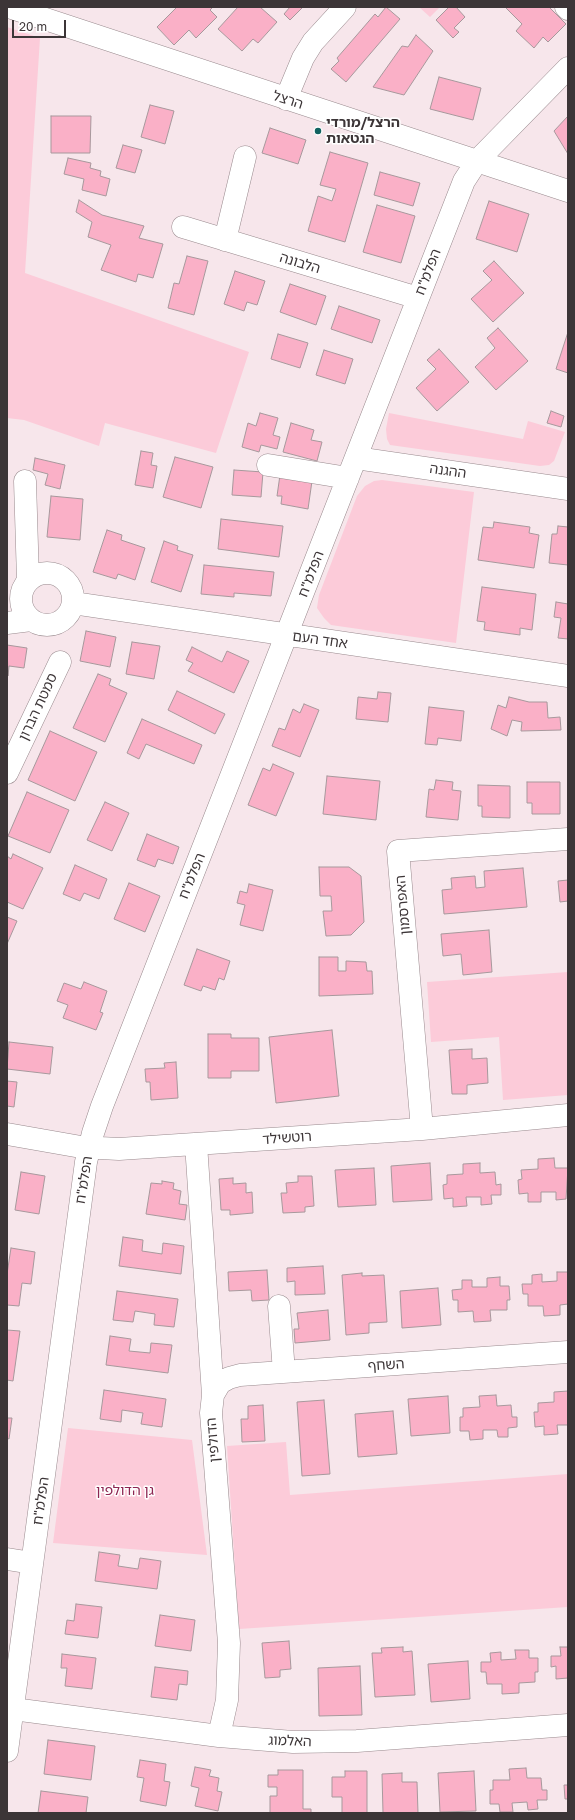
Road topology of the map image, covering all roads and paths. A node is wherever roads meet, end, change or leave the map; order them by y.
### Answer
1 (9, 7) edge
2 (345, 7) edge
3 (68, 17) edge
4 (568, 68) edge
5 (286, 99) junction
6 (245, 157) dead end
7 (477, 161) junction
8 (568, 191) edge
9 (183, 227) dead end
10 (225, 240) junction
11 (418, 298) junction
12 (356, 458) junction
13 (268, 465) dead end
14 (568, 473) edge
15 (348, 478) junction
16 (25, 481) dead end
17 (540, 484) junction
18 (568, 489) edge
19 (28, 580) junction
20 (73, 603) junction
21 (31, 620) junction
22 (7, 623) edge
23 (287, 635) junction
24 (60, 662) dead end
25 (568, 676) edge
26 (7, 773) edge
27 (568, 839) edge
28 (568, 1114) edge
29 (422, 1129) junction
30 (7, 1134) edge
31 (196, 1144) junction
32 (89, 1148) junction
33 (279, 1306) dead end
34 (568, 1352) edge
35 (284, 1372) junction
36 (213, 1395) junction
37 (7, 1559) edge
38 (32, 1563) junction
39 (13, 1709) junction
40 (568, 1725) edge
41 (219, 1736) junction
42 (7, 1751) edge

1 - 3 street, הרצל
2 - 5 street
3 - 5 street, הרצל
4 - 7 street, הפלמ"ח
5 - 7 street, הרצל
6 - 10 street
7 - 8 street, הרצל
7 - 11 street, הפלמ"ח
9 - 10 street, הלבונה
10 - 11 street, הלבונה
11 - 12 street, הפלמ"ח
12 - 15 street, הפלמ"ח
12 - 17 street, ההגנה
13 - 15 street
14 - 17 street, ההגנה
15 - 23 street, הפלמ"ח
16 - 19 street
17 - 18 street, ההגנה
19 - 20 street
19 - 21 street
20 - 21 street
20 - 23 street, אחד העם
21 - 22 street
23 - 25 street, אחד העם
23 - 32 street, הפלמ"ח
24 - 26 street, סמטת הברון
27 - 29 street, האפרסמון
28 - 29 street, רוטשילד
29 - 31 street, רוטשילד
30 - 32 street, רוטשילד
31 - 32 street, רוטשילד
31 - 36 street, הדולפין
32 - 38 street, הפלמ"ח
33 - 35 street
34 - 35 street, השחף
35 - 36 street, השחף
36 - 41 street, הדולפין
37 - 38 street
38 - 39 street, הפלמ"ח
39 - 41 street, האלמוג
39 - 42 street, הפלמ"ח
40 - 41 street, האלמוג

